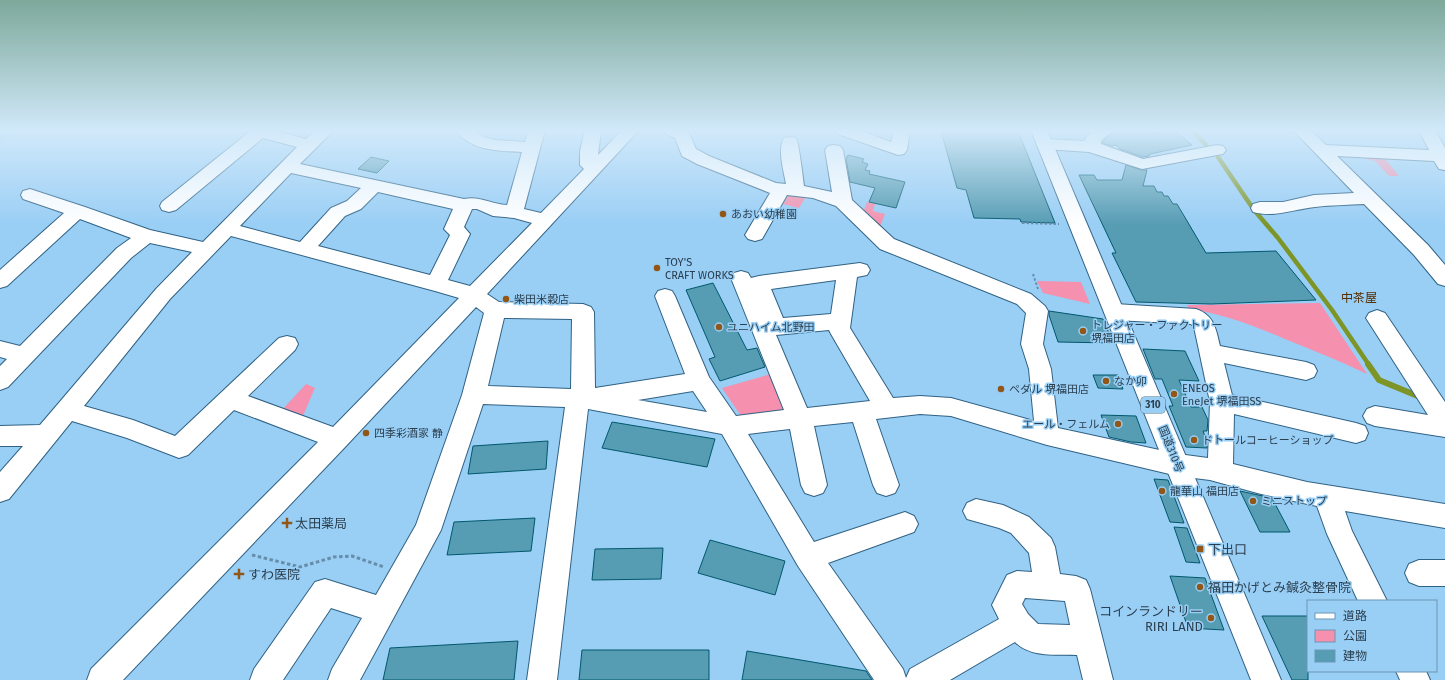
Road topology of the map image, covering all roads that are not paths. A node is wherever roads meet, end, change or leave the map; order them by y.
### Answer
1 (221, 162) edge
2 (293, 162) edge
3 (528, 162) edge
4 (589, 162) edge
5 (600, 162) edge
6 (707, 162) edge
7 (790, 162) edge
8 (836, 162) edge
9 (1052, 162) edge
10 (1135, 162) edge
11 (1154, 162) edge
12 (1332, 162) edge
13 (288, 167) junction
14 (595, 167) junction
15 (374, 186) junction
16 (789, 190) junction
17 (30, 194) dead end
18 (1369, 198) junction
19 (843, 202) junction
20 (464, 205) junction
21 (169, 206) dead end
22 (1260, 208) dead end
23 (78, 211) junction
24 (514, 212) junction
25 (545, 220) junction
26 (227, 229) junction
27 (755, 235) dead end
28 (146, 236) junction
29 (305, 248) junction
30 (207, 249) junction
31 (1442, 271) edge
32 (741, 278) dead end
33 (0, 281) edge
34 (436, 284) junction
35 (474, 295) junction
36 (665, 296) dead end
37 (494, 310) junction
38 (1115, 312) junction
39 (1378, 318) dead end
40 (840, 321) junction
41 (287, 344) dead end
42 (0, 350) edge
43 (1210, 352) junction
44 (24, 356) junction
45 (1306, 371) dead end
46 (0, 381) edge
47 (699, 381) junction
48 (474, 395) junction
49 (230, 399) junction
50 (580, 399) junction
51 (1222, 402) junction
52 (887, 409) junction
53 (67, 410) junction
54 (862, 412) junction
55 (1375, 416) dead end
56 (800, 419) junction
57 (1445, 421) edge
58 (730, 426) junction
59 (1445, 427) edge
60 (1356, 433) dead end
61 (46, 435) junction
62 (1047, 435) junction
63 (0, 436) edge
64 (337, 439) junction
65 (1178, 465) junction
66 (1220, 470) junction
67 (814, 484) dead end
68 (886, 484) dead end
69 (0, 491) edge
70 (1327, 497) junction
71 (976, 511) dead end
72 (1445, 516) edge
73 (905, 524) dead end
74 (808, 557) junction
75 (1049, 586) junction
76 (1373, 600) edge
77 (382, 612) junction
78 (1018, 624) junction
79 (1088, 641) junction
80 (102, 680) edge
81 (265, 680) edge
82 (343, 680) edge
83 (542, 680) edge
84 (892, 680) edge
85 (921, 680) edge
86 (1098, 680) edge
87 (1266, 680) edge

1 - 21 main road
2 - 13 main road
3 - 24 main road
4 - 14 main road
5 - 14 main road
6 - 16 main road
7 - 16 main road
8 - 19 main road
9 - 38 main road, 国道310号 / 310
10 - 11 main road
12 - 18 main road
13 - 15 main road
13 - 26 main road
14 - 25 main road
15 - 20 main road
15 - 29 main road
16 - 19 main road
16 - 27 main road
17 - 23 main road
18 - 22 main road
18 - 31 main road
19 - 62 main road
20 - 24 main road
20 - 34 main road
23 - 28 main road
23 - 33 main road
24 - 25 main road
25 - 35 main road
26 - 29 main road
26 - 30 main road
28 - 30 main road
28 - 44 main road
29 - 34 main road
30 - 53 main road
32 - 56 main road
34 - 35 main road
35 - 37 main road
35 - 64 main road
36 - 47 main road
37 - 48 main road
37 - 50 main road
38 - 43 main road
38 - 65 main road, 国道310号 / 310
39 - 57 main road
40 - 40 main road
40 - 52 main road
41 - 49 main road
42 - 44 main road
43 - 45 main road
43 - 51 main road
44 - 46 main road
47 - 50 main road
47 - 58 main road
48 - 50 main road
48 - 77 main road
49 - 53 main road
49 - 64 main road
50 - 58 main road
50 - 83 main road
51 - 60 main road
51 - 66 main road
52 - 54 main road
52 - 62 main road
53 - 61 main road
54 - 56 main road
54 - 68 main road
55 - 59 main road
56 - 58 main road
56 - 67 main road
58 - 74 main road
61 - 63 main road
61 - 69 main road
62 - 65 main road
64 - 80 main road
65 - 66 main road
65 - 87 main road, 国道310号 / 310
66 - 70 main road
70 - 72 main road
70 - 76 main road
71 - 75 main road
73 - 74 main road
74 - 84 main road
75 - 78 main road
75 - 79 main road
77 - 81 main road
77 - 82 main road
78 - 79 main road
78 - 85 main road
79 - 86 main road

